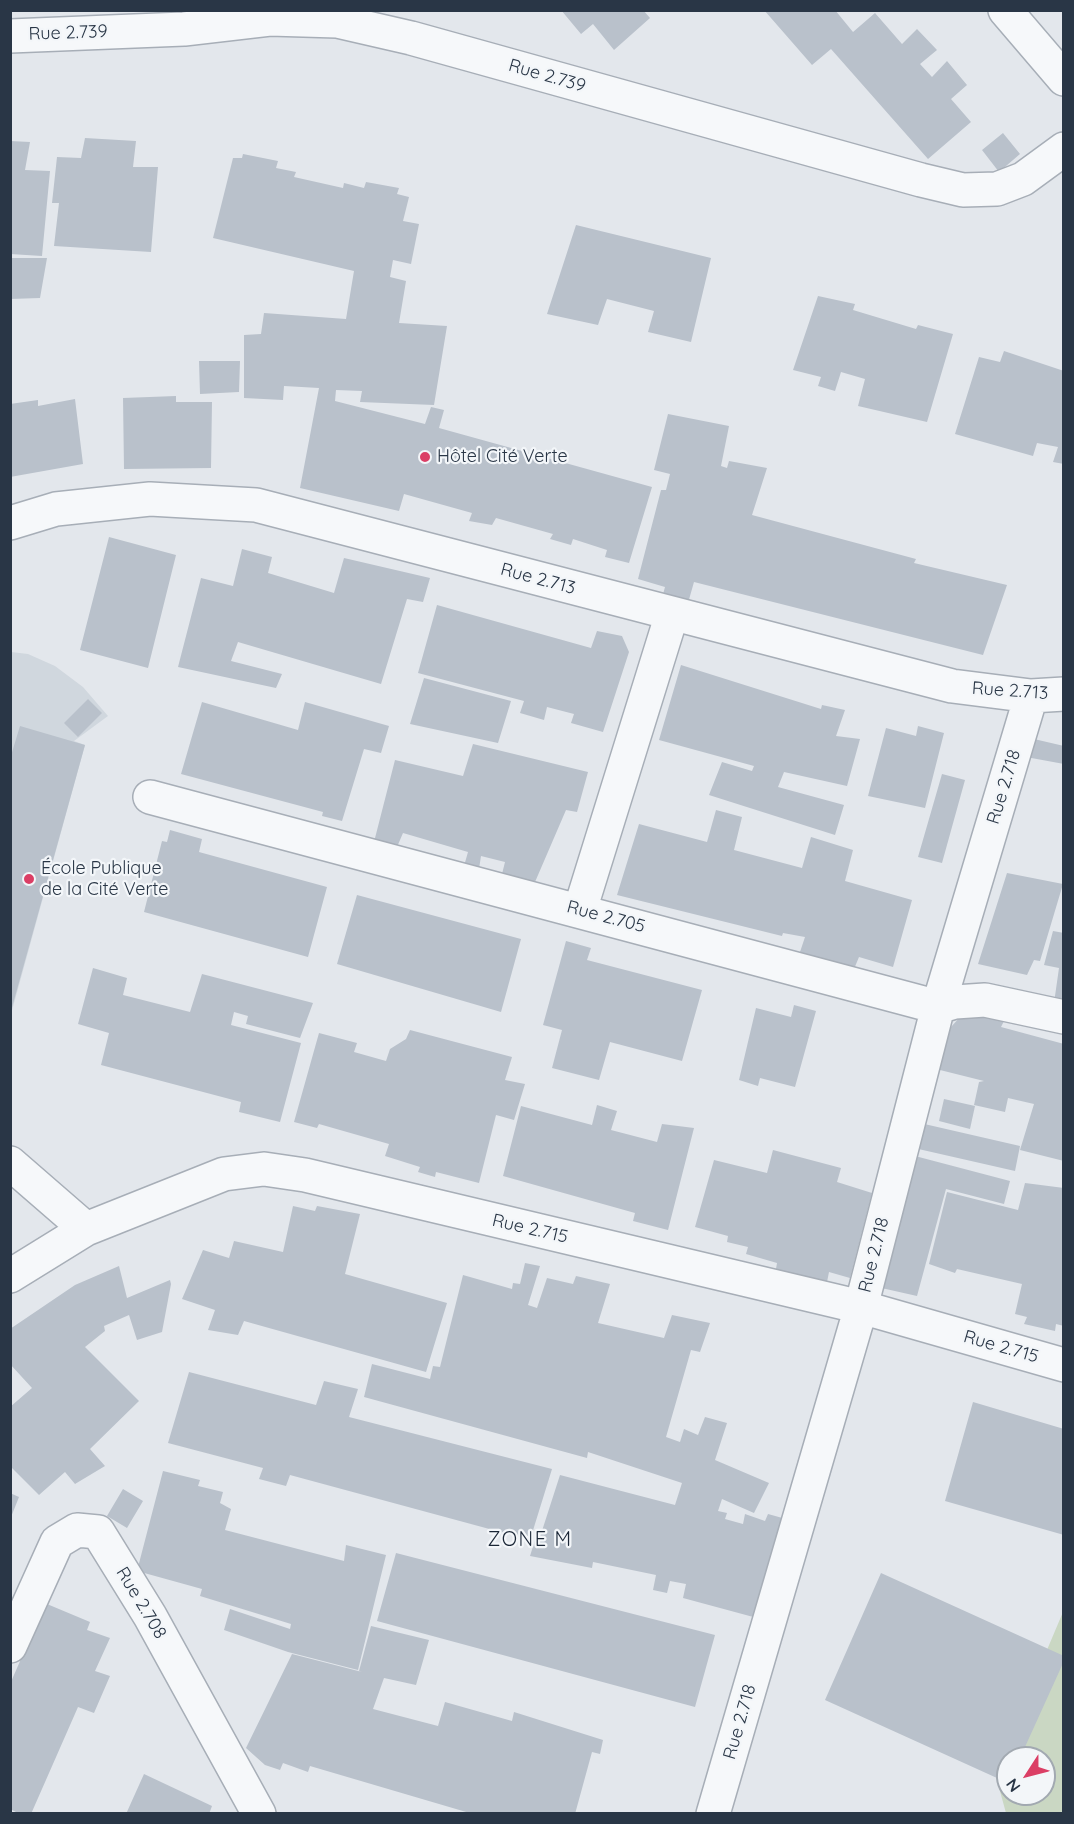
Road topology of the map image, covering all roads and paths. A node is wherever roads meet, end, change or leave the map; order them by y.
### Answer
1 (1005, 10) edge
2 (273, 15) edge
3 (10, 36) edge
4 (1064, 79) edge
5 (1064, 149) edge
6 (10, 523) edge
7 (672, 614) junction
8 (1064, 694) edge
9 (1031, 696) junction
10 (150, 796) dead end
11 (580, 910) junction
12 (938, 1007) junction
13 (1064, 1017) edge
14 (10, 1163) edge
15 (86, 1228) junction
16 (10, 1276) edge
17 (861, 1307) junction
18 (1064, 1365) edge
19 (10, 1646) edge
20 (259, 1814) edge
21 (713, 1814) edge

1 - 4 street
2 - 3 street, Rue 2.739
2 - 5 street, Rue 2.739
6 - 7 street, Rue 2.713
7 - 9 street, Rue 2.713
7 - 11 street
8 - 9 street, Rue 2.713
9 - 12 street, Rue 2.718
10 - 11 street, Rue 2.705
11 - 12 street, Rue 2.705
12 - 13 street, Rue 2.705
12 - 17 street, Rue 2.718
14 - 15 street
15 - 16 street, Rue 2.715
15 - 17 street, Rue 2.715
17 - 18 street, Rue 2.715
17 - 21 street, Rue 2.718
19 - 20 street, Rue 2.708

